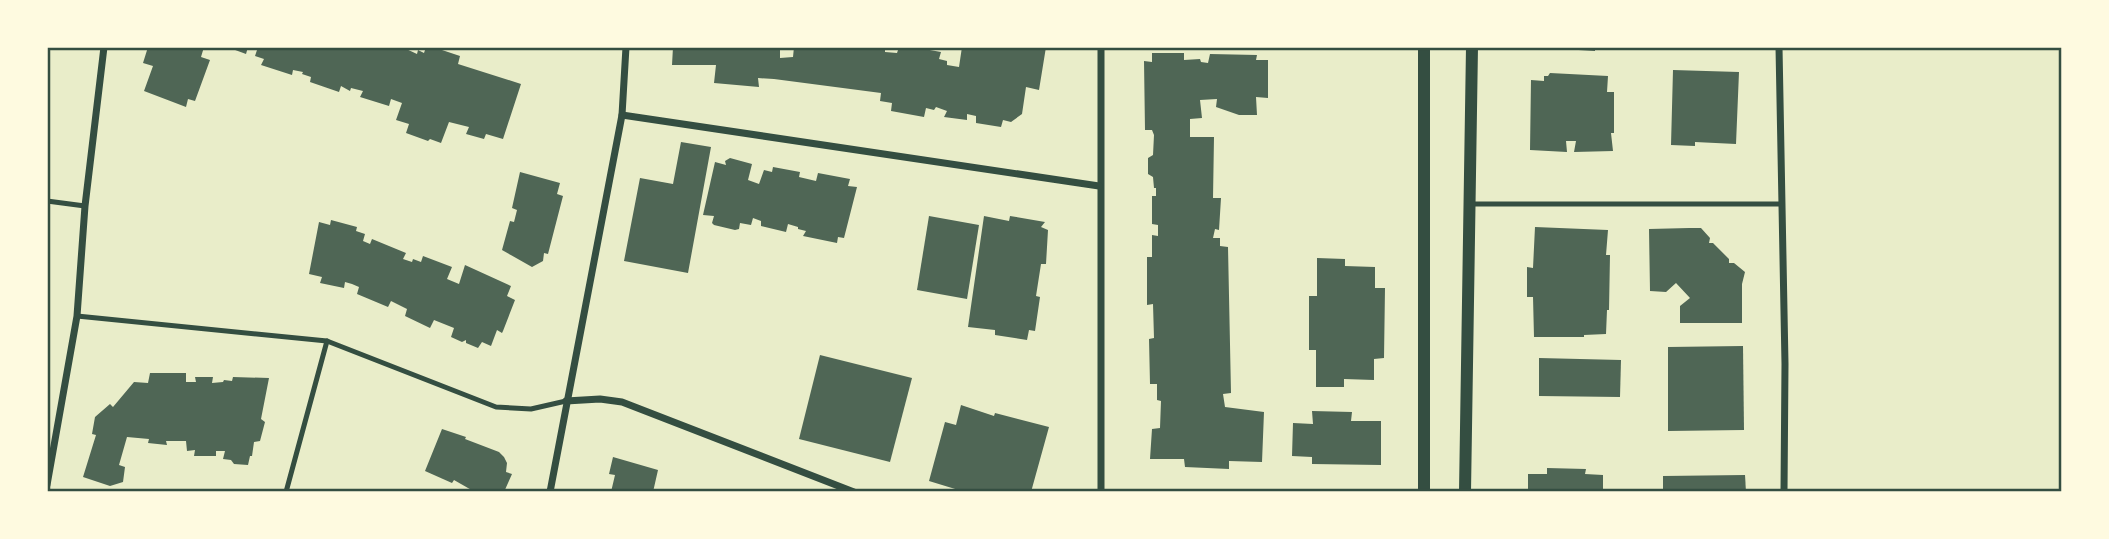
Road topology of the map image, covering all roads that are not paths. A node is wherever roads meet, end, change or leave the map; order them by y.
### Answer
1 (104, 47) edge
2 (626, 47) edge
3 (1101, 47) edge
4 (1424, 47) edge
5 (1472, 47) edge
6 (1779, 47) edge
7 (622, 115) junction
8 (1099, 186) junction
9 (47, 201) edge
10 (1471, 204) junction
11 (1782, 204) junction
12 (85, 206) junction
13 (77, 316) junction
14 (327, 341) junction
15 (566, 401) junction
16 (47, 483) edge
17 (286, 492) edge
18 (550, 492) edge
19 (854, 492) edge
20 (1101, 492) edge
21 (1424, 492) edge
22 (1465, 492) edge
23 (1784, 492) edge

1 - 12 street
2 - 7 street
3 - 8 street
4 - 21 street
5 - 10 street
6 - 11 street
7 - 8 street
7 - 15 street
8 - 20 street
9 - 12 lane
10 - 11 lane
10 - 22 street
11 - 23 street
12 - 13 street
13 - 14 lane
13 - 16 street
14 - 15 lane
14 - 17 lane
15 - 18 street
15 - 19 street

